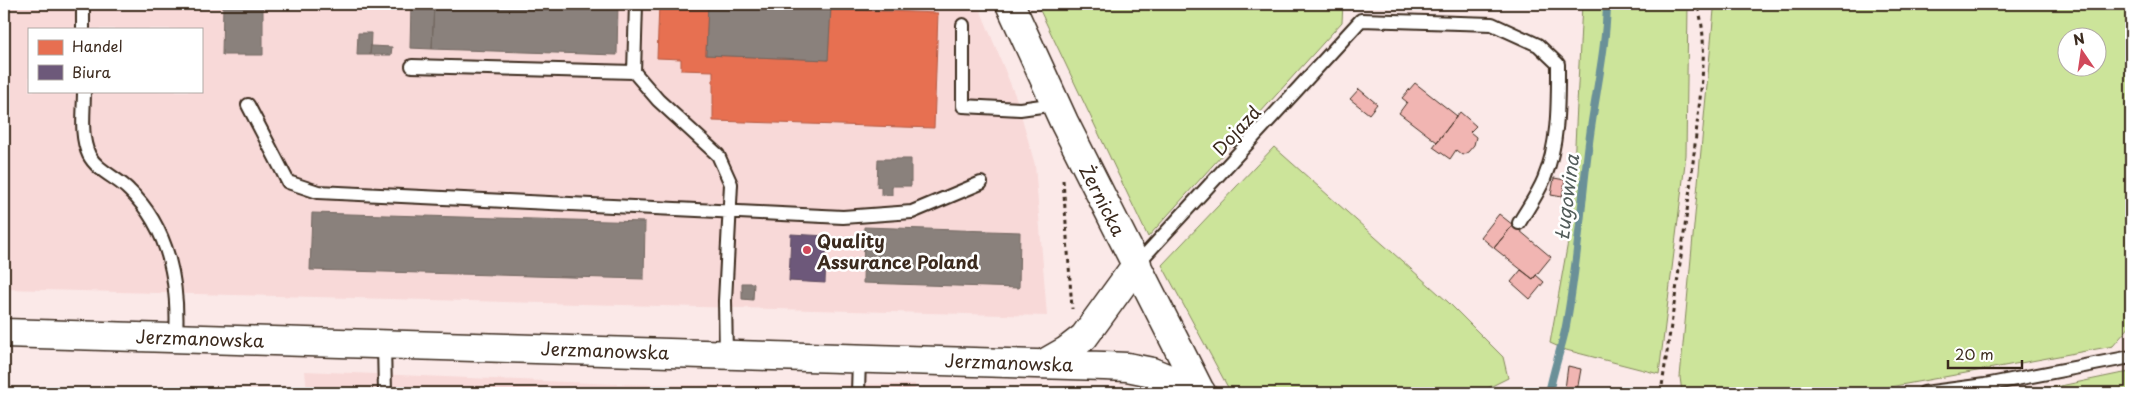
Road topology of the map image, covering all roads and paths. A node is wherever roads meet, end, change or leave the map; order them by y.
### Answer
1 (83, 4) edge
2 (636, 4) edge
3 (1010, 4) edge
4 (1697, 4) edge
5 (963, 25) dead end
6 (83, 28) edge
7 (412, 66) dead end
8 (634, 72) junction
9 (84, 92) edge
10 (1056, 104) junction
11 (248, 106) dead end
12 (981, 183) dead end
13 (1065, 198) dead end
14 (731, 212) junction
15 (1519, 223) dead end
16 (1137, 264) junction
17 (1072, 311) dead end
18 (4, 333) edge
19 (176, 338) junction
20 (384, 344) junction
21 (726, 354) junction
22 (2131, 357) edge
23 (859, 358) junction
24 (1044, 364) junction
25 (385, 393) edge
26 (858, 393) edge
27 (1201, 393) edge
28 (1661, 393) edge
29 (1924, 393) edge

1 - 6 lane
2 - 8 lane
3 - 10 street, Żernicka
4 - 28 path
5 - 10 lane
7 - 8 lane
8 - 14 lane
9 - 19 lane
10 - 16 street, Żernicka
11 - 14 lane
12 - 14 lane
13 - 17 path
14 - 21 lane
15 - 16 lane, Dojazd
16 - 24 street
16 - 27 street, Żernicka
18 - 19 street, Jerzmanowska
19 - 20 street, Jerzmanowska
20 - 21 street, Jerzmanowska
20 - 25 lane
21 - 23 street, Jerzmanowska
22 - 29 lane
23 - 24 street, Jerzmanowska
23 - 26 lane
24 - 27 street, Jerzmanowska

